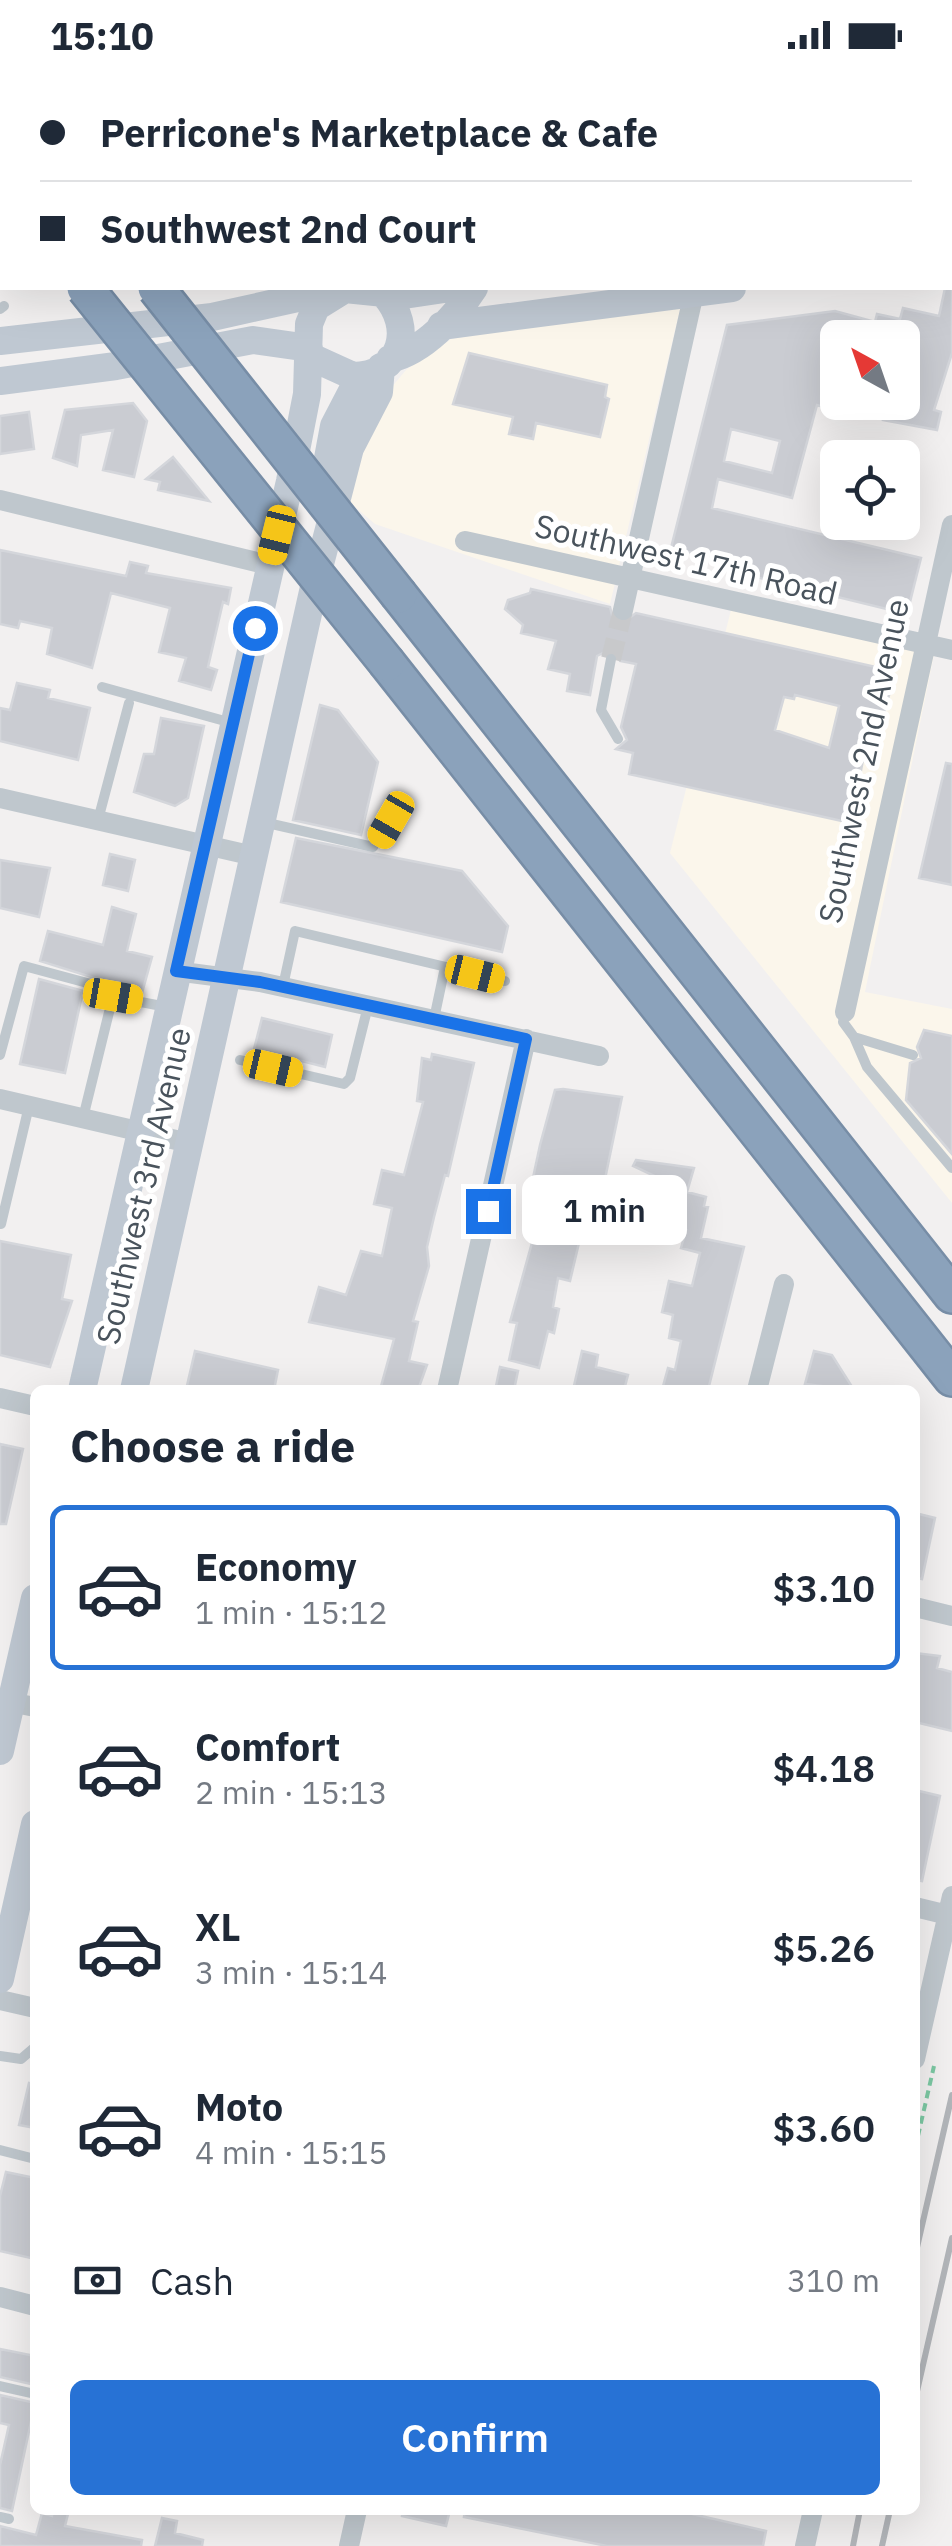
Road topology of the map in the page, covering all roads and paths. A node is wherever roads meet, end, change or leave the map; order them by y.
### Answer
1 (87, 290) edge
2 (158, 290) edge
3 (450, 290) edge
4 (465, 290) edge
5 (694, 290) edge
6 (384, 291) edge
7 (333, 292) edge
8 (441, 326) junction
9 (0, 342) edge
10 (309, 352) junction
11 (377, 367) junction
12 (0, 381) edge
13 (0, 500) edge
14 (952, 525) edge
15 (465, 541) dead end
16 (270, 565) junction
17 (630, 578) junction
18 (623, 610) tunnel mouth
19 (924, 645) junction
20 (952, 650) edge
21 (612, 659) tunnel mouth
22 (102, 688) dead end
23 (130, 703) dead end
24 (234, 724) junction
25 (618, 738) dead end
26 (0, 798) edge
27 (98, 820) junction
28 (391, 820) dead end
29 (262, 822) junction
30 (207, 844) junction
31 (254, 856) junction
32 (444, 967) junction
33 (176, 971) junction
34 (226, 978) junction
35 (505, 981) dead end
36 (282, 987) junction
37 (113, 996) junction
38 (368, 1006) junction
39 (167, 1007) junction
40 (845, 1012) joint
41 (434, 1019) junction
42 (854, 1037) junction
43 (526, 1039) junction
44 (0, 1056) edge
45 (598, 1056) dead end
46 (913, 1056) dead end
47 (240, 1060) dead end
48 (0, 1099) edge
49 (29, 1106) junction
50 (82, 1118) junction
51 (140, 1132) junction
52 (189, 1143) junction
53 (952, 1168) edge
54 (2, 1224) edge
55 (784, 1284) dead end
56 (952, 1296) edge
57 (952, 1378) edge
58 (83, 1385) edge
59 (135, 1385) edge
60 (448, 1385) edge
61 (758, 1385) edge
62 (0, 1398) edge
63 (30, 1405) edge
64 (920, 1609) edge
65 (952, 1616) edge
66 (30, 1626) edge
67 (16, 1703) edge
68 (0, 1751) edge
69 (30, 1846) edge
70 (950, 1905) edge
71 (920, 1908) edge
72 (0, 1978) edge
73 (0, 2000) edge
74 (30, 2007) edge
75 (920, 2038) edge
76 (30, 2051) edge
77 (0, 2056) edge
78 (0, 2150) edge
79 (30, 2158) edge
80 (0, 2297) edge
81 (30, 2305) edge
82 (0, 2386) edge
83 (30, 2393) edge
84 (357, 2515) edge
85 (812, 2515) edge
86 (349, 2546) edge
87 (805, 2546) edge

1 - 57 highway, bridge
2 - 56 highway, bridge
3 - 6 main road
4 - 8 main road
5 - 8 main road
5 - 17 street
6 - 11 main road
7 - 9 main road
7 - 10 main road
8 - 11 main road
10 - 11 main road
10 - 12 main road
10 - 16 main road, Southwest 3rd Avenue
11 - 29 main road, Southwest 3rd Avenue
13 - 16 street
14 - 19 street, Southwest 2nd Avenue
15 - 17 street, Southwest 17th Road
16 - 24 main road, Southwest 3rd Avenue
17 - 18 street
17 - 19 street, Southwest 17th Road
19 - 20 street, Southwest 17th Road
19 - 40 street, Southwest 2nd Avenue
21 - 25 lane
22 - 24 lane
23 - 27 lane
24 - 30 main road, Southwest 3rd Avenue
26 - 27 street
27 - 30 street
28 - 29 lane
29 - 31 main road, Southwest 3rd Avenue
30 - 31 street
30 - 33 main road, Southwest 3rd Avenue
31 - 34 main road, Southwest 3rd Avenue
32 - 35 lane
32 - 36 lane
32 - 41 lane
33 - 34 street
33 - 39 main road, Southwest 3rd Avenue
34 - 36 street
34 - 52 main road, Southwest 3rd Avenue
36 - 38 street
37 - 39 lane
37 - 44 lane
37 - 50 lane
38 - 41 street
38 - 47 lane
39 - 51 main road, Southwest 3rd Avenue
40 - 42 lane
41 - 43 street
42 - 46 lane
42 - 53 lane
43 - 45 street
43 - 60 street
48 - 49 street
49 - 50 street
49 - 54 lane
50 - 51 street
51 - 52 street
51 - 58 main road, Southwest 3rd Avenue
52 - 59 main road, Southwest 3rd Avenue
55 - 61 street
62 - 63 street
64 - 65 street
66 - 67 main road
67 - 68 main road
69 - 72 main road
70 - 71 street
70 - 75 street
73 - 74 street
76 - 77 lane
78 - 79 lane
80 - 81 street
82 - 83 lane
84 - 86 street
85 - 87 street

